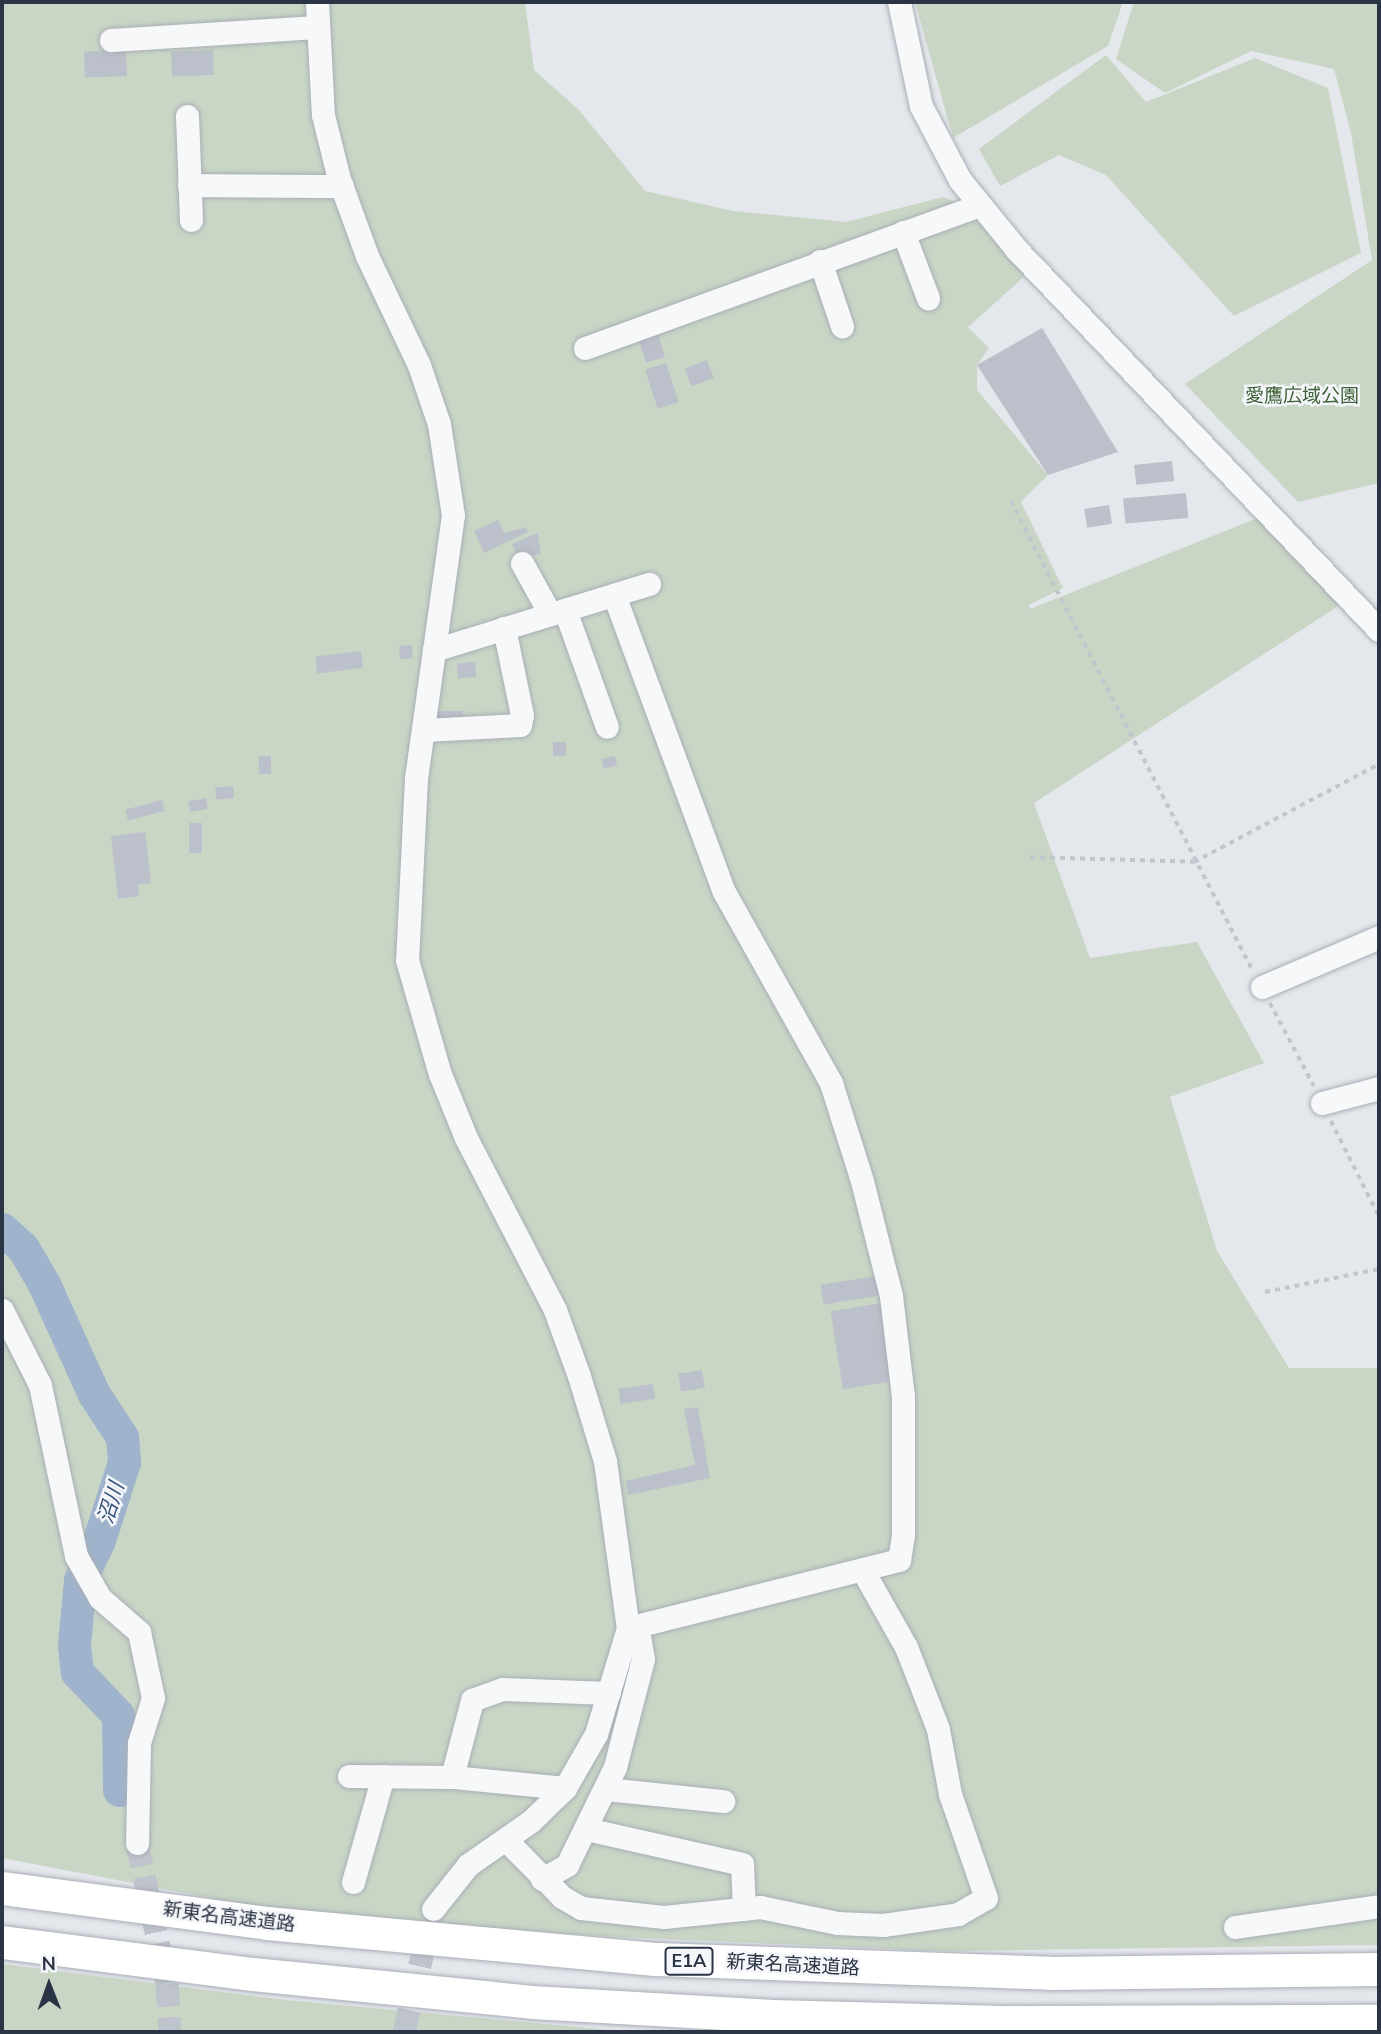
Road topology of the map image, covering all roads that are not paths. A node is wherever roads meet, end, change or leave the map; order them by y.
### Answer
1 (317, 2) edge
2 (899, 2) edge
3 (317, 27) junction
4 (111, 40) dead end
5 (187, 116) dead end
6 (190, 185) junction
7 (342, 186) junction
8 (980, 205) junction
9 (191, 220) dead end
10 (903, 232) junction
11 (820, 261) junction
12 (928, 298) dead end
13 (842, 326) dead end
14 (585, 348) dead end
15 (522, 563) dead end
16 (649, 584) dead end
17 (614, 595) junction
18 (558, 612) junction
19 (504, 628) junction
20 (1379, 630) edge
21 (434, 650) junction
22 (607, 727) dead end
23 (424, 730) junction
24 (1379, 937) edge
25 (1262, 987) road end
26 (1379, 1088) edge
27 (1322, 1102) road end
28 (2, 1310) edge
29 (863, 1571) junction
30 (628, 1628) junction
31 (609, 1693) junction
32 (349, 1776) dead end
33 (383, 1776) junction
34 (452, 1777) junction
35 (565, 1788) junction
36 (606, 1789) junction
37 (723, 1801) dead end
38 (586, 1829) junction
39 (506, 1840) junction
40 (137, 1843) tunnel mouth
41 (542, 1879) junction
42 (354, 1882) dead end
43 (2, 1888) edge
44 (1379, 1906) edge
45 (433, 1909) tunnel mouth
46 (744, 1909) junction
47 (1234, 1927) dead end
48 (2, 1942) edge
49 (1379, 1969) edge
50 (1379, 2021) edge

1 - 3 street
2 - 8 street
3 - 4 street
3 - 7 street
5 - 6 street
6 - 7 street
6 - 9 street
7 - 21 street
8 - 10 street
8 - 20 street
10 - 11 street
10 - 12 street
11 - 13 street
11 - 14 street
15 - 18 street
16 - 17 street
17 - 18 street
17 - 29 street
18 - 19 street
18 - 22 street
19 - 21 street
19 - 23 street
21 - 23 street
23 - 30 street
24 - 25 street
26 - 27 street
28 - 40 street
29 - 30 street
29 - 46 street
30 - 31 street
30 - 36 street
31 - 34 street
31 - 35 street
32 - 33 street
33 - 34 street
33 - 42 street
34 - 35 street
35 - 39 street
36 - 37 street
36 - 38 street
38 - 41 street
38 - 46 street
39 - 41 street
39 - 45 street
41 - 46 street
43 - 49 highway, 新東名高速道路 / E1A
44 - 47 street
48 - 50 highway

